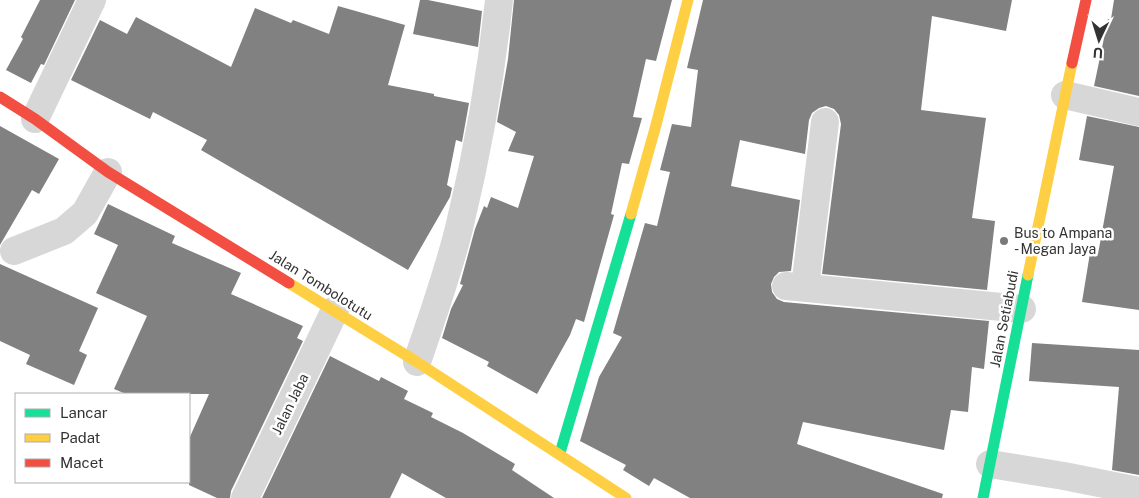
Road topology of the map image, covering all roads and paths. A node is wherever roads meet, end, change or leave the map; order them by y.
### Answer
1 (92, 0) edge
2 (500, 0) edge
3 (688, 0) edge
4 (1086, 0) edge
5 (1065, 95) junction
6 (0, 97) edge
7 (1139, 112) edge
8 (35, 119) junction
9 (825, 122) dead end
10 (108, 172) junction
11 (14, 251) dead end
12 (1022, 309) junction
13 (335, 310) junction
14 (417, 362) junction
15 (560, 454) junction
16 (990, 464) junction
17 (1139, 491) edge
18 (245, 498) edge
19 (626, 498) edge
20 (983, 498) edge

1 - 8 street
2 - 14 street
3 - 15 street
4 - 5 street, Jalan Setiabudi
5 - 7 street
5 - 12 street, Jalan Setiabudi
6 - 8 street, Jalan Tombolotutu
8 - 10 street, Jalan Tombolotutu
9 - 12 street
10 - 11 street
10 - 13 street, Jalan Tombolotutu
12 - 16 street, Jalan Setiabudi
13 - 14 street, Jalan Tombolotutu
13 - 18 street, Jalan Jaba
14 - 15 street, Jalan Tombolotutu
15 - 19 street, Jalan Tombolotutu
16 - 17 street
16 - 20 street, Jalan Setiabudi

